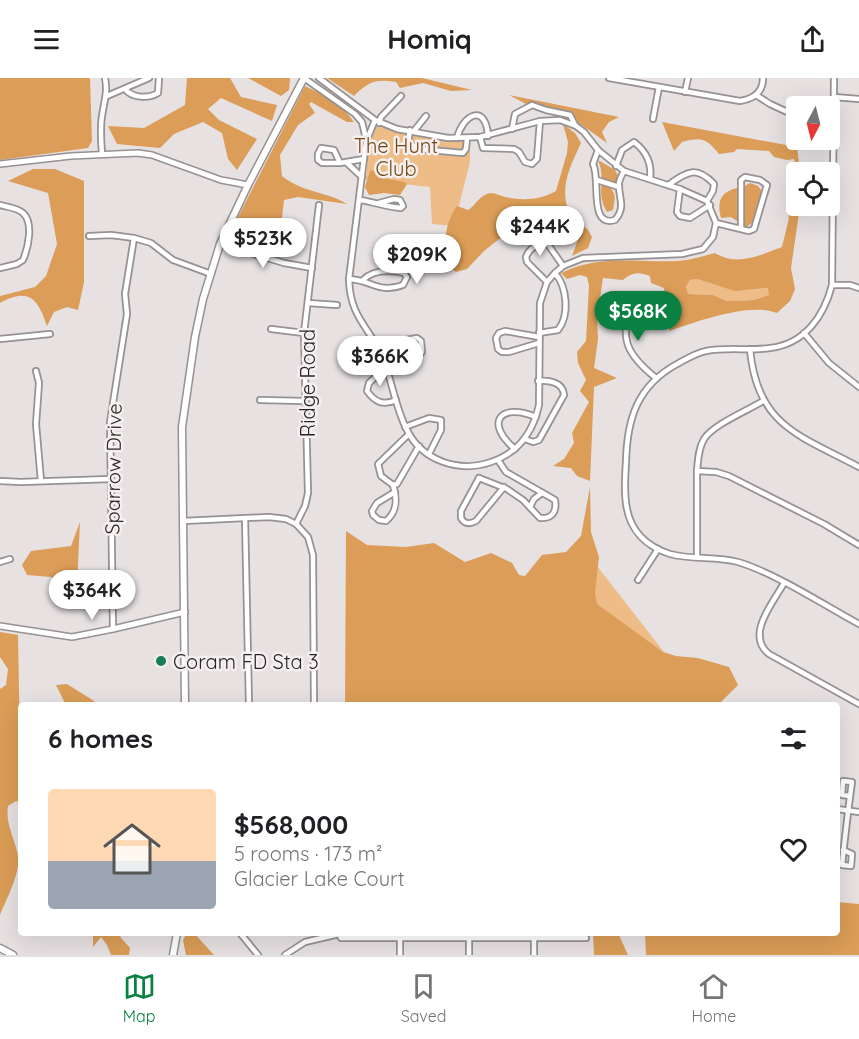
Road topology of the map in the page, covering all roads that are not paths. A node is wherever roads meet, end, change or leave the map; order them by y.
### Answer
1 (105, 78) edge
2 (149, 78) edge
3 (159, 78) edge
4 (304, 78) edge
5 (319, 78) edge
6 (609, 78) edge
7 (688, 78) edge
8 (763, 78) edge
9 (834, 78) edge
10 (659, 87) junction
11 (125, 89) junction
12 (685, 92) junction
13 (756, 95) junction
14 (107, 96) junction
15 (401, 96) dead end
16 (834, 96) edge
17 (840, 97) edge
18 (859, 99) edge
19 (786, 112) edge
20 (367, 114) junction
21 (426, 116) dead end
22 (653, 119) dead end
23 (361, 120) junction
24 (377, 121) junction
25 (540, 121) junction
26 (575, 125) junction
27 (512, 129) junction
28 (412, 131) junction
29 (488, 136) junction
30 (480, 137) junction
31 (457, 138) junction
32 (467, 138) junction
33 (366, 142) junction
34 (598, 150) junction
35 (831, 150) edge
36 (102, 154) junction
37 (364, 159) junction
38 (347, 163) junction
39 (0, 164) edge
40 (339, 164) junction
41 (616, 166) junction
42 (624, 171) junction
43 (362, 177) junction
44 (650, 179) junction
45 (597, 180) junction
46 (248, 185) junction
47 (668, 185) junction
48 (619, 187) junction
49 (680, 189) junction
50 (360, 200) junction
51 (379, 202) dead end
52 (708, 203) junction
53 (0, 204) edge
54 (319, 205) dead end
55 (716, 223) junction
56 (741, 228) junction
57 (88, 236) dead end
58 (134, 238) junction
59 (220, 244) junction
60 (563, 266) junction
61 (0, 268) edge
62 (312, 268) junction
63 (555, 273) junction
64 (211, 274) junction
65 (349, 279) junction
66 (363, 280) junction
67 (548, 282) junction
68 (832, 285) junction
69 (859, 288) edge
70 (308, 303) junction
71 (631, 303) dead end
72 (337, 305) dead end
73 (271, 329) dead end
74 (304, 333) junction
75 (804, 333) junction
76 (50, 334) dead end
77 (539, 335) junction
78 (0, 339) edge
79 (539, 343) junction
80 (750, 349) junction
81 (379, 350) junction
82 (383, 360) junction
83 (386, 367) junction
84 (36, 371) dead end
85 (656, 378) junction
86 (538, 381) junction
87 (859, 387) edge
88 (260, 400) dead end
89 (396, 400) junction
90 (305, 401) junction
91 (763, 401) junction
92 (536, 417) junction
93 (405, 427) junction
94 (409, 434) junction
95 (525, 439) junction
96 (419, 447) junction
97 (515, 449) junction
98 (429, 454) junction
99 (498, 460) junction
100 (477, 466) junction
101 (859, 468) edge
102 (697, 471) junction
103 (479, 478) junction
104 (111, 479) junction
105 (40, 480) junction
106 (0, 481) edge
107 (393, 485) junction
108 (504, 487) junction
109 (395, 492) junction
110 (542, 493) junction
111 (530, 507) junction
112 (245, 518) junction
113 (183, 521) junction
114 (296, 524) junction
115 (859, 545) edge
116 (658, 549) junction
117 (697, 556) junction
118 (10, 559) dead end
119 (0, 562) edge
120 (638, 580) dead end
121 (784, 583) junction
122 (185, 612) junction
123 (859, 624) edge
124 (0, 626) edge
125 (113, 630) junction
126 (185, 702) edge
127 (249, 702) edge
128 (314, 702) edge
129 (859, 704) edge
130 (850, 796) dead end
131 (840, 810) edge
132 (848, 811) junction
133 (859, 812) edge
134 (843, 850) dead end
135 (176, 936) edge
136 (242, 936) edge
137 (323, 936) edge
138 (340, 936) edge
139 (358, 936) edge
140 (377, 936) edge
141 (410, 936) edge
142 (440, 936) edge
143 (513, 936) edge
144 (561, 936) edge
145 (465, 937) edge
146 (400, 938) junction
147 (586, 938) dead end
148 (534, 939) junction
149 (0, 948) edge
150 (13, 955) edge
151 (173, 955) edge
152 (258, 955) edge
153 (285, 955) edge
154 (400, 955) edge
155 (469, 955) edge
156 (534, 955) edge

1 - 14 street
2 - 11 street
3 - 11 street
4 - 23 street
4 - 46 main road
5 - 20 street
6 - 10 street
7 - 12 street
8 - 13 street
9 - 16 street
10 - 12 street
10 - 22 street
11 - 14 street
12 - 13 street
13 - 19 street
14 - 36 street
15 - 24 street
17 - 18 street
20 - 23 street
20 - 24 street
21 - 28 street
23 - 33 street
24 - 28 street
24 - 33 street
25 - 26 street
25 - 27 street
25 - 30 street
26 - 27 street
26 - 34 street
27 - 29 street
28 - 31 street
28 - 32 street
29 - 30 street
29 - 31 street
30 - 32 street
31 - 32 street
33 - 37 street
34 - 41 street
34 - 45 street
35 - 68 street
36 - 39 street
36 - 46 street
37 - 38 street
37 - 43 street
38 - 40 street
38 - 43 street
40 - 40 street
41 - 42 street
41 - 44 street
42 - 44 street
42 - 48 street
43 - 50 street
44 - 47 street
45 - 48 street
45 - 48 street
46 - 59 main road
47 - 49 street
47 - 52 street
49 - 52 street
49 - 52 street
50 - 51 street
50 - 65 street
52 - 55 street
53 - 61 street
54 - 62 street, Ridge Road
55 - 56 street
55 - 60 street
56 - 56 street
57 - 58 street
58 - 64 street
58 - 104 street, Sparrow Drive
59 - 62 street
59 - 64 main road
60 - 63 street
60 - 67 street
62 - 70 street, Ridge Road
63 - 67 street
63 - 77 street
64 - 113 main road
65 - 66 street
65 - 81 street
66 - 66 street
67 - 77 street
68 - 69 street
68 - 75 street
70 - 72 street
70 - 74 street, Ridge Road
71 - 85 street
73 - 74 street
74 - 90 street, Ridge Road
75 - 80 street
75 - 87 street
76 - 78 street
77 - 79 street
77 - 79 street
79 - 86 street
80 - 85 street
80 - 91 street
81 - 82 street
81 - 82 street
82 - 83 street
83 - 89 street
83 - 89 street
84 - 105 street
85 - 116 street
86 - 92 street
86 - 95 street
88 - 90 street
89 - 93 street
90 - 114 street, Ridge Road
91 - 101 street
91 - 102 street
92 - 95 street
92 - 97 street
93 - 94 street
93 - 98 street
94 - 96 street
94 - 107 street
95 - 97 street
96 - 98 street
96 - 107 street
97 - 99 street
98 - 100 street
99 - 100 street
99 - 110 street
100 - 103 street
102 - 115 street
102 - 117 street
103 - 108 street
103 - 108 street
104 - 105 street
104 - 125 street, Sparrow Drive
105 - 106 street
107 - 109 street
108 - 111 street
109 - 109 street
110 - 111 street
110 - 111 street
112 - 113 street
112 - 114 street
112 - 127 street
113 - 122 main road
114 - 128 street
116 - 117 street
116 - 120 street
117 - 121 street
118 - 119 street
121 - 123 street
121 - 129 street
122 - 125 street
122 - 126 main road
124 - 125 street
130 - 132 street
131 - 132 street
132 - 133 street
132 - 134 street
135 - 151 main road
136 - 152 street
137 - 153 street
138 - 139 street
140 - 146 street
141 - 146 street
142 - 145 street
143 - 145 street
143 - 148 street
144 - 147 street
144 - 148 street
145 - 155 street
146 - 154 street
148 - 156 street
149 - 150 main road

